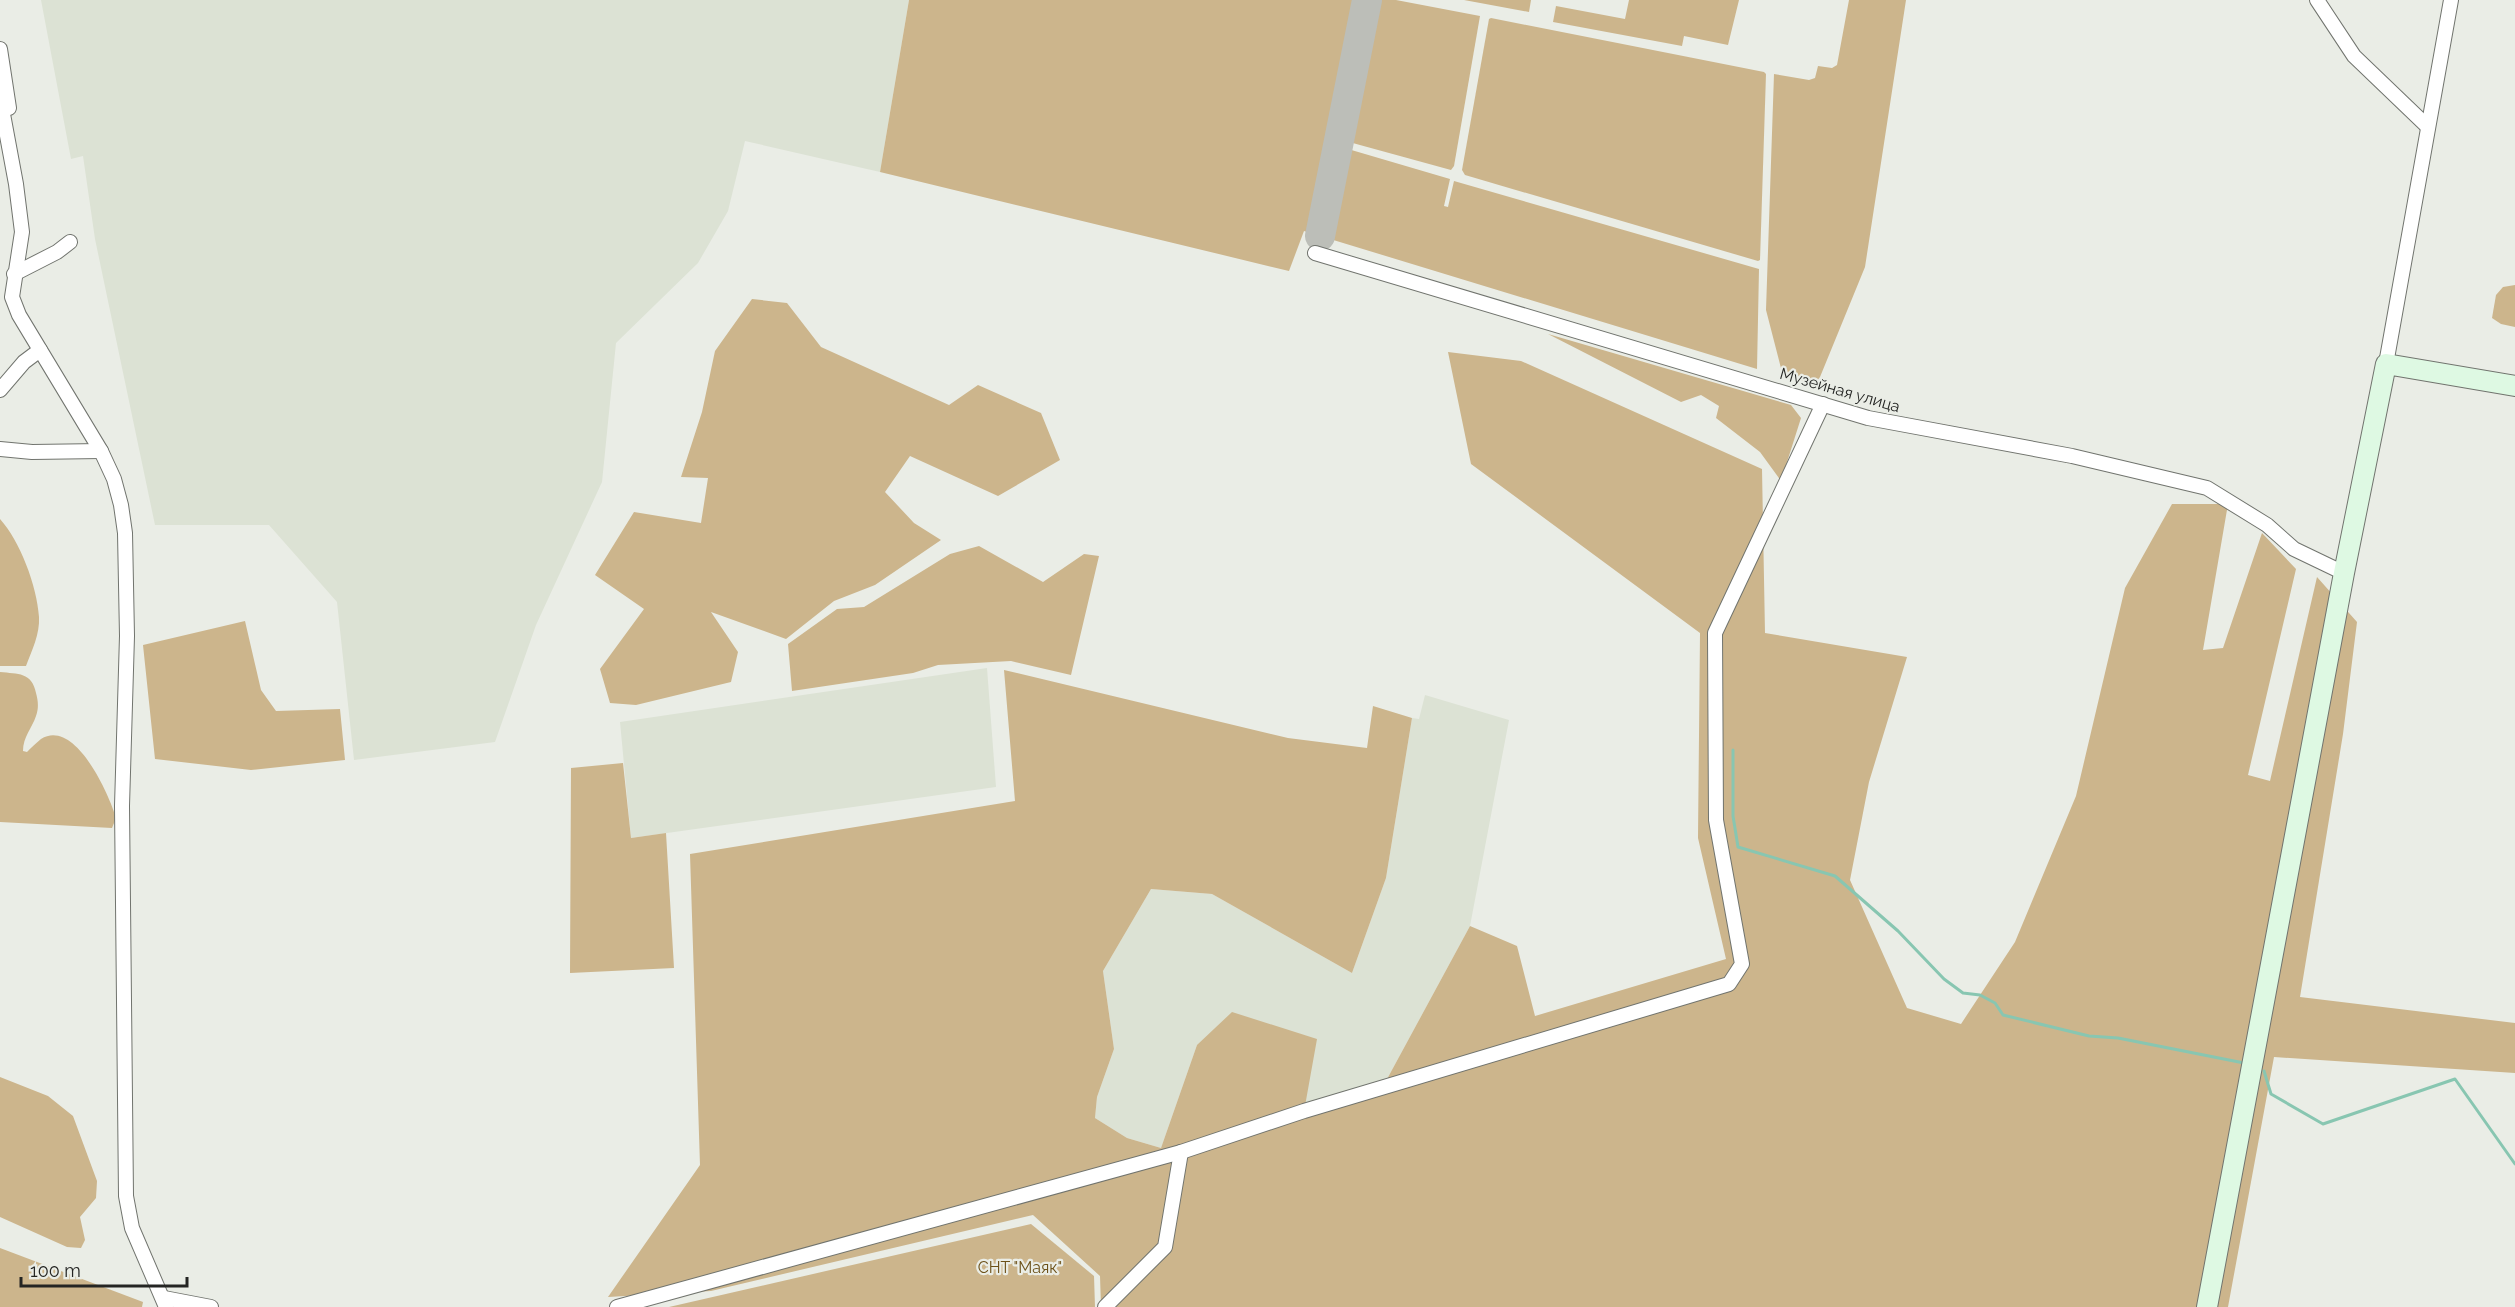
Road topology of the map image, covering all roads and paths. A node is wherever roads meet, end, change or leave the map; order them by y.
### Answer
1 (2317, 0) edge
2 (2451, 0) edge
3 (1, 58) edge
4 (0, 98) edge
5 (2428, 127) junction
6 (17, 180) junction
7 (70, 242) dead end
8 (1315, 253) dead end
9 (14, 274) junction
10 (40, 350) junction
11 (2386, 364) junction
12 (2515, 386) edge
13 (0, 390) edge
14 (1823, 404) junction
15 (0, 449) edge
16 (101, 451) junction
17 (2344, 573) junction
18 (1181, 1152) junction
19 (165, 1303) edge
20 (211, 1307) edge
21 (617, 1307) edge
22 (1105, 1307) edge
23 (2207, 1307) edge

1 - 5 street
2 - 5 street
3 - 6 street
4 - 6 street
5 - 11 street
6 - 9 street
7 - 9 street
8 - 14 street, Музейная улица
9 - 10 street
10 - 13 street
10 - 16 street
11 - 12 street
11 - 17 street
14 - 17 street, Музейная улица
14 - 18 street
15 - 16 street
16 - 19 street
17 - 23 street
18 - 21 street
18 - 22 street
19 - 20 street

